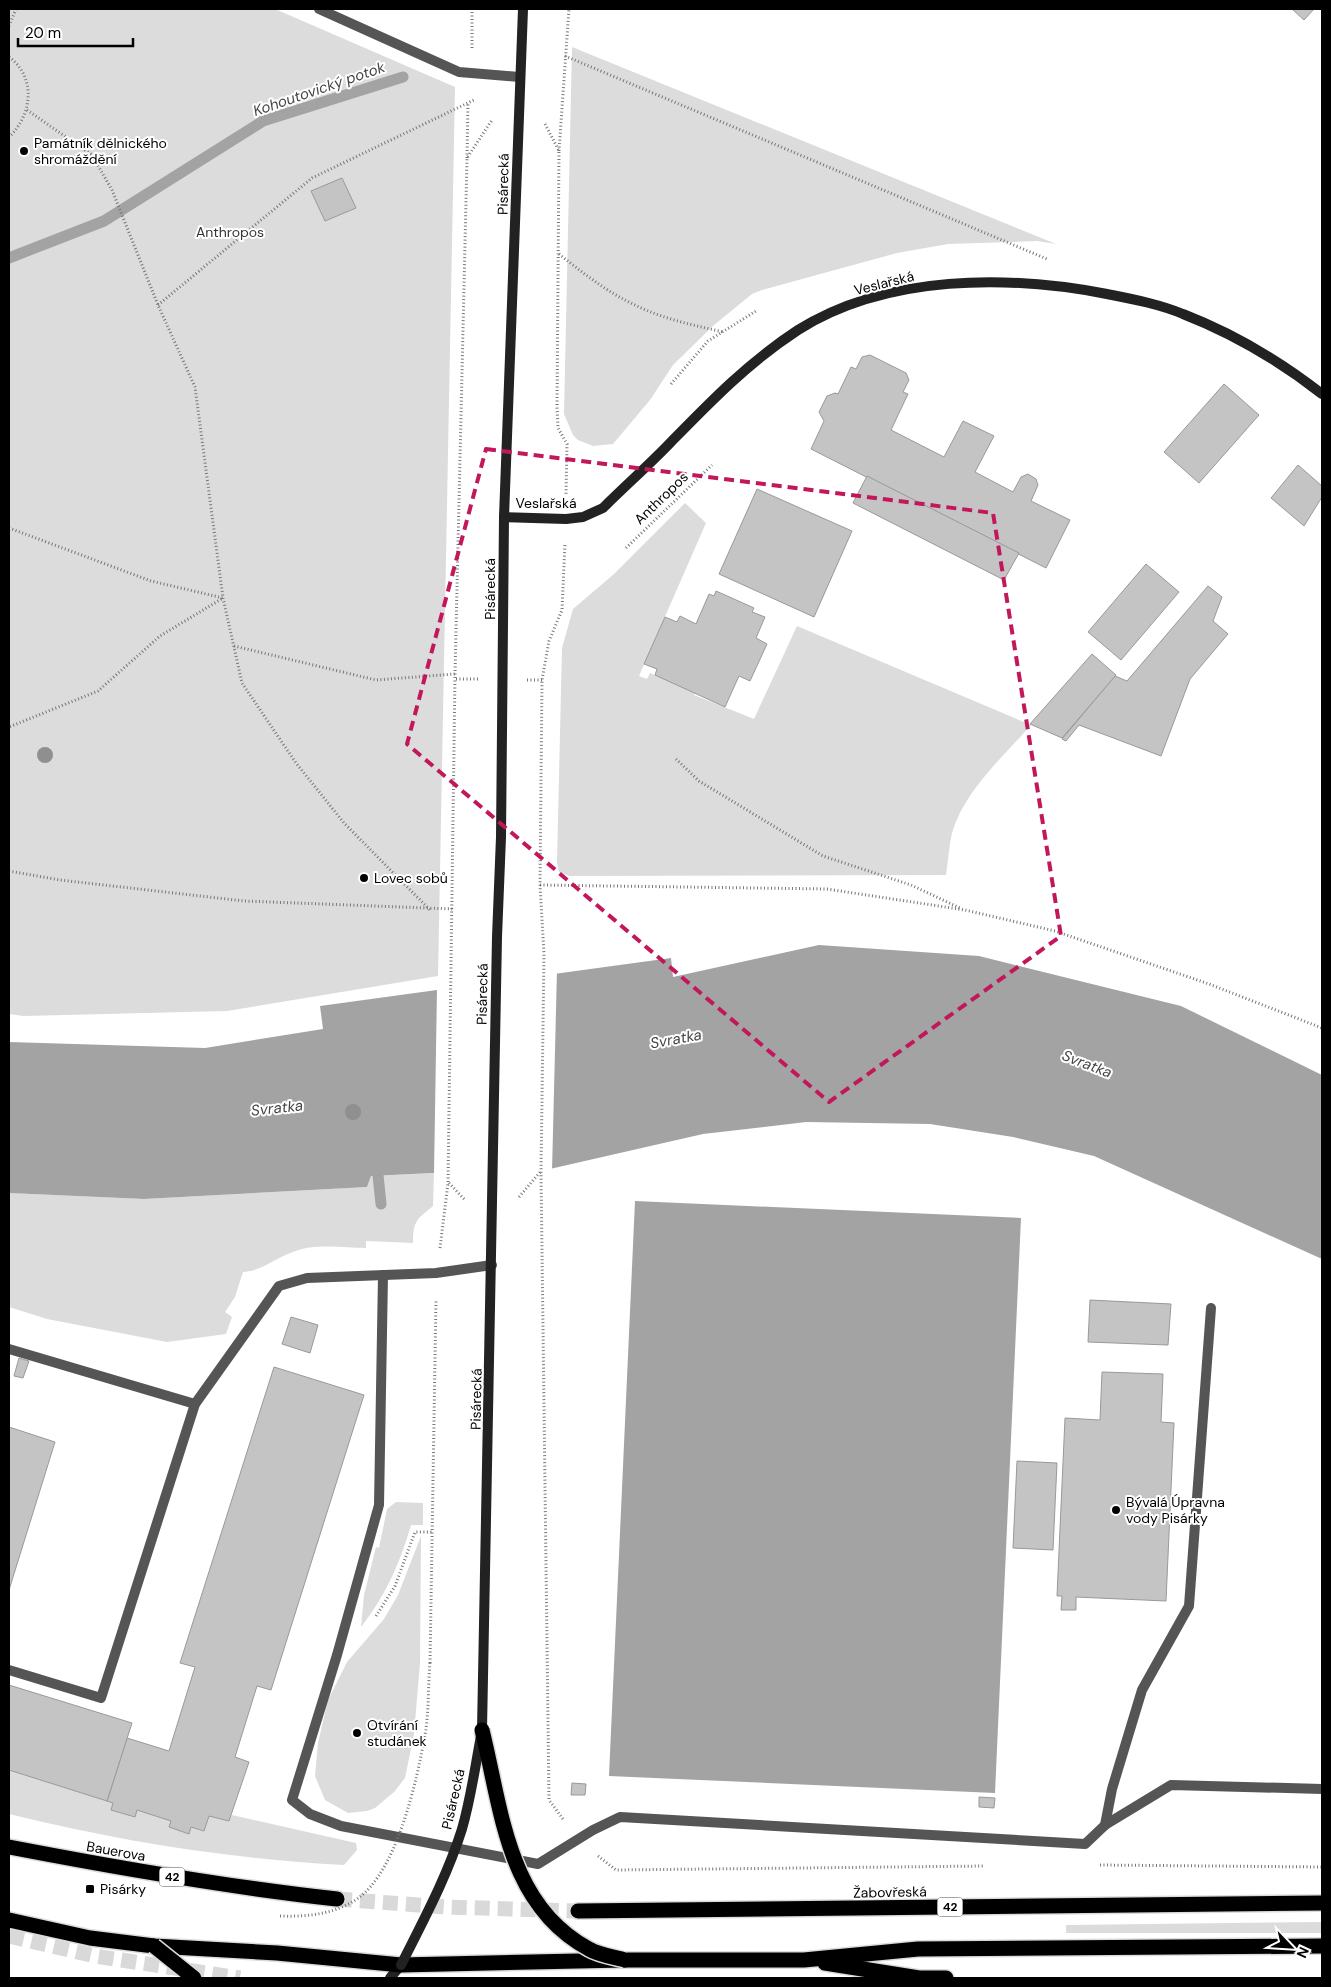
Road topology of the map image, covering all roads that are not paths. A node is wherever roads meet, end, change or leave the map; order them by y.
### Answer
1 (319, 9) edge
2 (524, 10) edge
3 (520, 77) junction
4 (1322, 394) edge
5 (504, 517) junction
6 (492, 1265) junction
7 (383, 1275) junction
8 (1211, 1308) dead end
9 (9, 1349) edge
10 (195, 1404) junction
11 (9, 1670) edge
12 (482, 1730) junction
13 (1322, 1789) edge
14 (1106, 1825) junction
15 (9, 1847) edge
16 (337, 1899) tunnel mouth
17 (1322, 1903) edge
18 (578, 1911) tunnel mouth
19 (9, 1920) edge
20 (154, 1946) junction
21 (1322, 1946) edge
22 (625, 1960) junction
23 (804, 1960) junction
24 (400, 1965) junction
25 (194, 1978) edge
26 (390, 1978) edge
27 (946, 1978) edge

1 - 3 lane
2 - 3 street, Pisárecká
3 - 5 street, Pisárecká
4 - 5 street, Veslařská
5 - 6 street, Pisárecká
6 - 7 lane
6 - 12 street, Pisárecká
7 - 10 lane
7 - 14 lane
8 - 14 lane
9 - 10 lane
10 - 11 lane
12 - 22 highway, bridge
12 - 24 street, Pisárecká, bridge
13 - 14 lane
15 - 16 highway, Bauerova / 42
17 - 18 highway, Žabovřeská / 42
19 - 20 highway
20 - 24 highway
20 - 25 highway, bridge
21 - 23 highway
22 - 23 highway
22 - 24 highway, bridge
23 - 27 highway
24 - 26 street, Pisárecká

